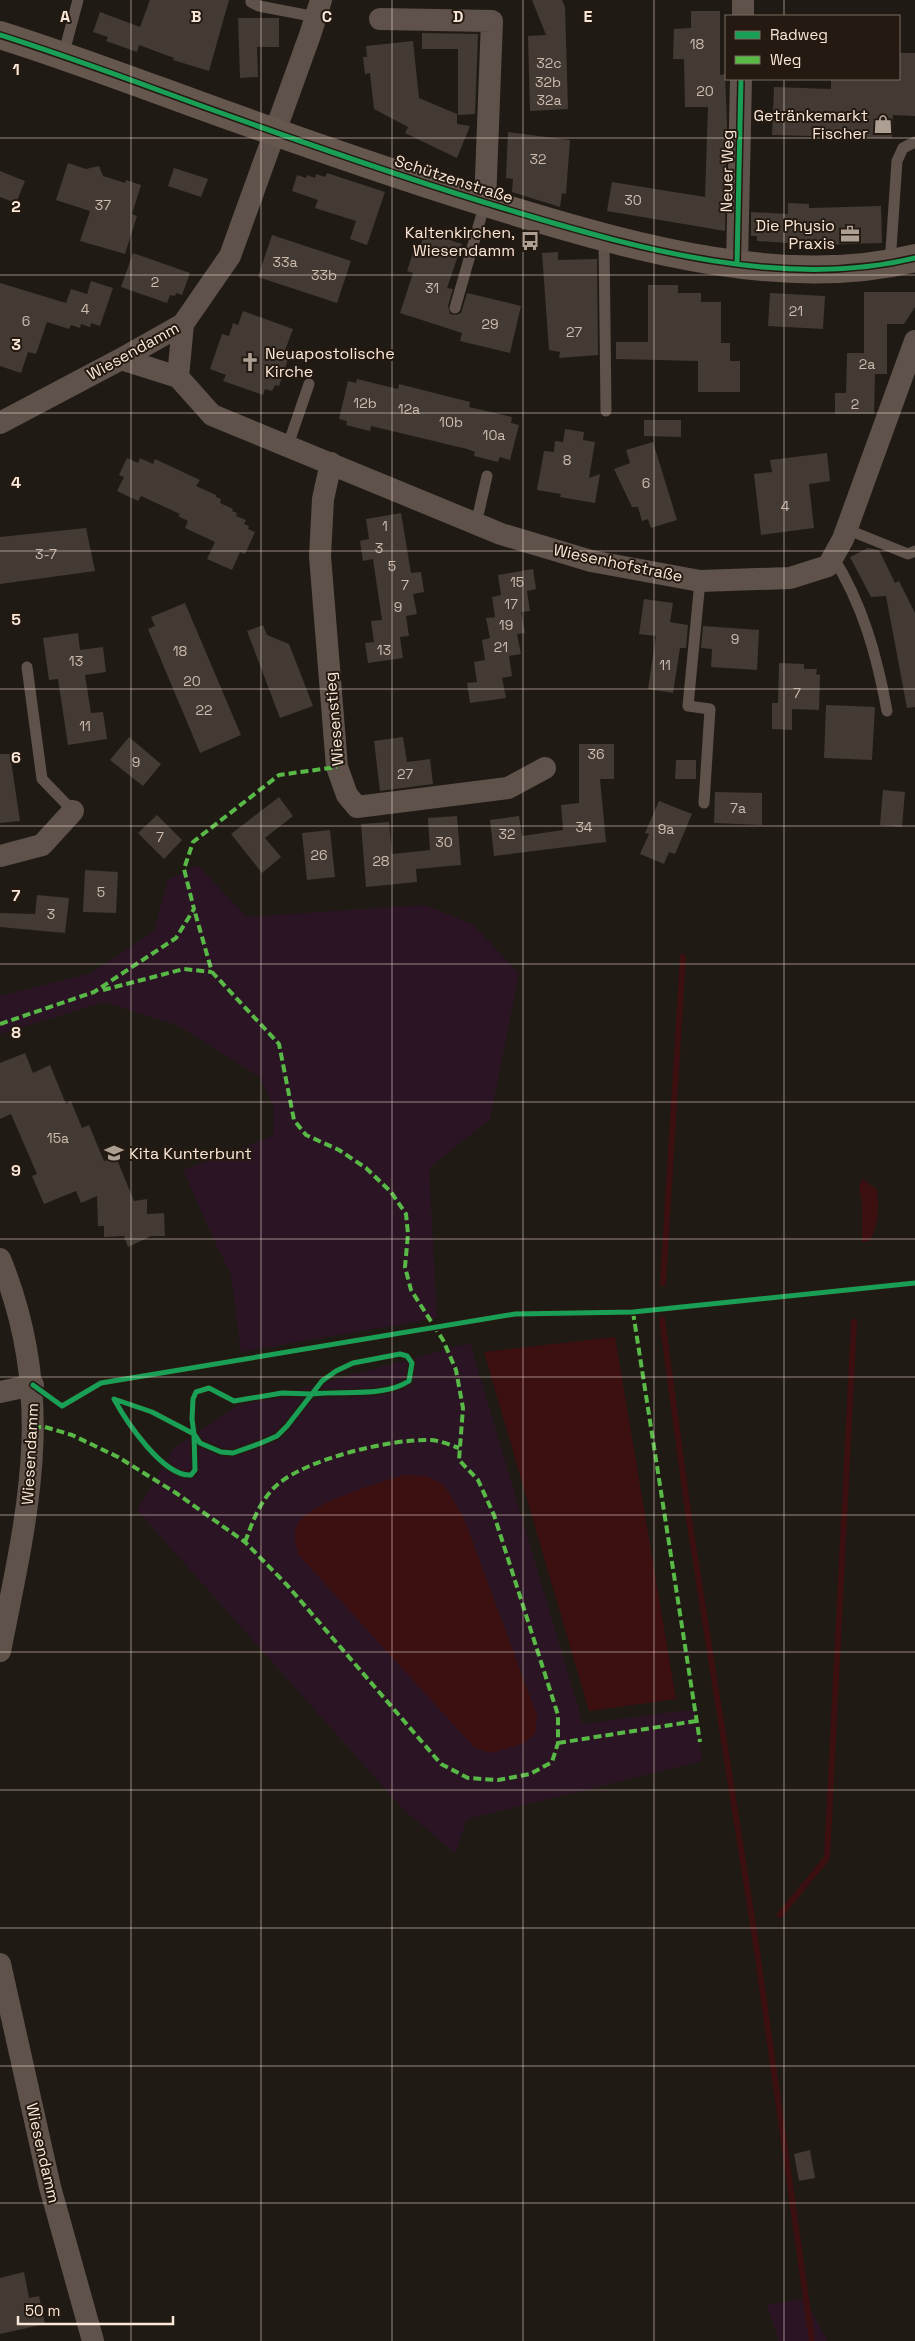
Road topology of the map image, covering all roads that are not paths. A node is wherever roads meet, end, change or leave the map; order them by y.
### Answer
1 (78, 0) edge
2 (250, 0) edge
3 (743, 0) edge
4 (318, 9) edge
5 (743, 15) edge
6 (380, 18) dead end
7 (0, 35) edge
8 (63, 56) junction
9 (741, 80) edge
10 (274, 132) junction
11 (915, 142) edge
12 (485, 203) junction
13 (604, 239) junction
14 (903, 261) edge
15 (737, 264) junction
16 (455, 308) dead end
17 (183, 324) junction
18 (915, 341) edge
19 (121, 359) junction
20 (178, 377) junction
21 (310, 384) dead end
22 (606, 411) dead end
23 (0, 423) edge
24 (288, 445) junction
25 (331, 463) junction
26 (487, 476) dead end
27 (476, 524) junction
28 (846, 529) junction
29 (915, 551) edge
30 (833, 557) junction
31 (700, 581) junction
32 (26, 666) dead end
33 (887, 711) dead end
34 (545, 768) dead end
35 (704, 802) dead end
36 (73, 811) joint
37 (0, 856) edge
38 (0, 1259) edge
39 (33, 1385) junction
40 (0, 1392) edge
41 (0, 1651) edge
42 (0, 1964) edge
43 (90, 2340) edge

1 - 8 lane
2 - 4 lane
3 - 5 street
4 - 10 street, Wiesendamm
6 - 12 street
7 - 8 main road, Schützenstraße
8 - 10 main road, Schützenstraße
9 - 15 street, Neuer Weg
10 - 12 main road, Schützenstraße
10 - 17 street, Wiesendamm
11 - 14 lane
12 - 13 main road, Schützenstraße
12 - 16 lane
13 - 15 main road, Schützenstraße
13 - 22 lane
14 - 15 main road, Schützenstraße
17 - 19 street, Wiesendamm
17 - 20 street
18 - 28 street, Wiesenhofstraße
19 - 20 street
19 - 23 street, Wiesendamm
20 - 24 street, Wiesenhofstraße
21 - 24 lane
24 - 25 street, Wiesenhofstraße
25 - 27 street, Wiesenhofstraße
25 - 34 street, Wiesenstieg
26 - 27 lane
27 - 31 street, Wiesenhofstraße
28 - 29 lane
28 - 30 street, Wiesenhofstraße
30 - 31 street, Wiesenhofstraße
30 - 33 lane
31 - 35 lane
32 - 36 lane
36 - 37 street
38 - 39 street, Wiesendamm
39 - 40 street
39 - 41 street, Wiesendamm
42 - 43 street, Wiesendamm

